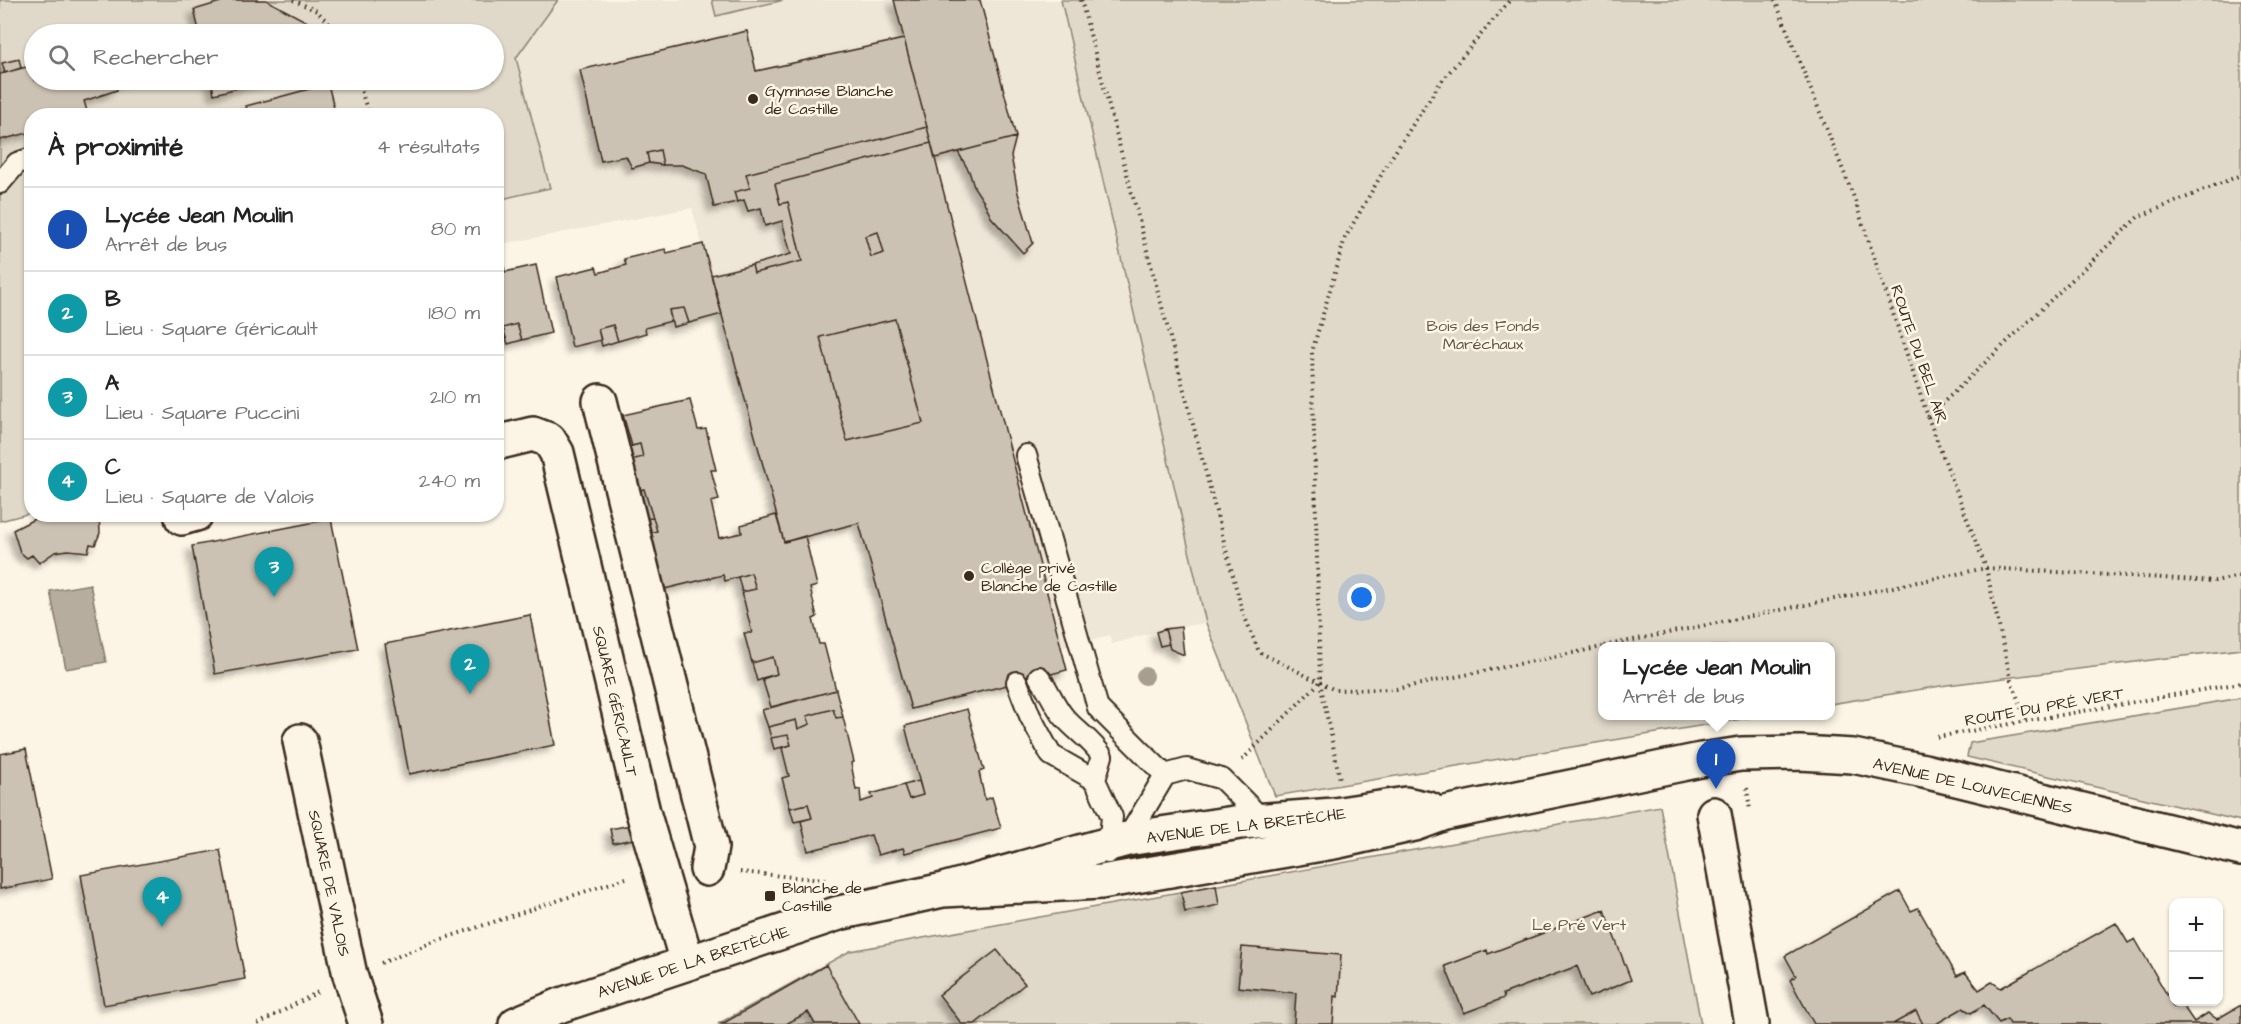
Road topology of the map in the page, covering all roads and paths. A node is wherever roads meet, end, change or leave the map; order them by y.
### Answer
1 (293, 0) edge
2 (1081, 0) edge
3 (1509, 0) edge
4 (1775, 0) edge
5 (329, 24) edge
6 (361, 90) edge
7 (367, 108) edge
8 (24, 161) edge
9 (2241, 175) edge
10 (0, 183) edge
11 (600, 401) dead end
12 (1928, 417) junction
13 (504, 441) edge
14 (1026, 455) dead end
15 (1986, 568) junction
16 (2241, 576) edge
17 (1627, 642) edge
18 (1598, 648) edge
19 (1039, 677) dead end
20 (1017, 682) dead end
21 (1320, 682) junction
22 (2241, 683) edge
23 (2026, 721) junction
24 (1936, 738) dead end
25 (300, 741) dead end
26 (1701, 760) joint
27 (1165, 775) junction
28 (1222, 779) junction
29 (1095, 780) junction
30 (1347, 813) junction
31 (1445, 813) junction
32 (1714, 814) dead end
33 (1264, 821) junction
34 (1118, 842) junction
35 (2241, 849) edge
36 (658, 866) junction
37 (707, 869) joint
38 (835, 881) dead end
39 (1101, 882) junction
40 (943, 890) junction
41 (687, 962) junction
42 (350, 975) junction
43 (258, 1024) edge
44 (366, 1024) edge
45 (516, 1024) edge
46 (1752, 1024) edge

1 - 5 path
2 - 21 path
3 - 21 path
4 - 12 path, ROUTE DU BEL AIR
6 - 7 path
8 - 10 lane
9 - 12 path
11 - 37 street
12 - 15 path, ROUTE DU BEL AIR
13 - 36 street, SQUARE GÉRICAULT
14 - 27 lane
15 - 16 path
15 - 17 path
15 - 23 path, ROUTE DU BEL AIR
18 - 21 path
19 - 29 lane
20 - 29 lane
21 - 28 path
21 - 30 path
22 - 23 path, ROUTE DU PRÉ VERT
23 - 24 path, ROUTE DU PRÉ VERT
25 - 42 street, SQUARE DE VALOIS
26 - 31 street, AVENUE DE LA BRETÈCHE
26 - 35 street, AVENUE DE LOUVECIENNES
27 - 28 lane
27 - 34 lane
28 - 33 lane
29 - 34 lane
30 - 31 street, AVENUE DE LA BRETÈCHE
30 - 33 street, AVENUE DE LA BRETÈCHE
31 - 39 street, AVENUE DE LA BRETÈCHE
32 - 46 street
33 - 34 street, AVENUE DE LA BRETÈCHE
34 - 39 lane
34 - 40 street, AVENUE DE LA BRETÈCHE
36 - 41 street, SQUARE GÉRICAULT
36 - 42 path
37 - 38 path
39 - 40 street, AVENUE DE LA BRETÈCHE
40 - 41 street, AVENUE DE LA BRETÈCHE
41 - 45 street, AVENUE DE LA BRETÈCHE
42 - 43 path
42 - 44 street, SQUARE DE VALOIS

